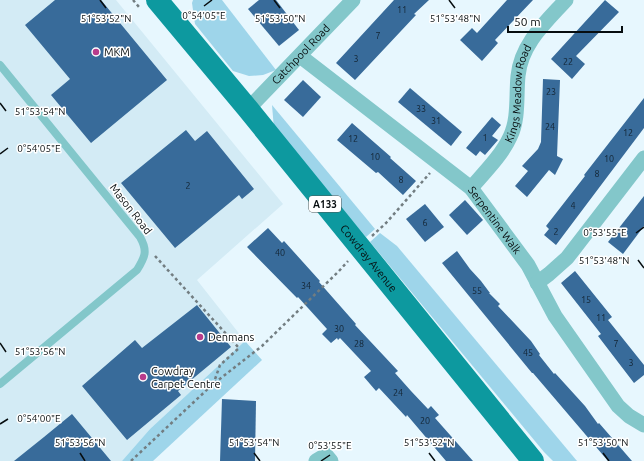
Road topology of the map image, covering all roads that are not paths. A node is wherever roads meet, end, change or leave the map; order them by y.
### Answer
1 (158, 0) edge
2 (353, 0) edge
3 (566, 0) edge
4 (300, 56) junction
5 (0, 65) edge
6 (248, 109) junction
7 (644, 158) edge
8 (471, 188) junction
9 (537, 283) junction
10 (0, 384) edge
11 (644, 425) edge
12 (316, 461) edge
13 (331, 461) edge
14 (533, 461) edge

1 - 6 main road, Cowdray Avenue / A133
2 - 4 street, Catchpool Road
3 - 8 street, Kings Meadow Road
4 - 6 street, Catchpool Road
4 - 8 street, Serpentine Walk
5 - 10 lane, Mason Road
6 - 14 main road, Cowdray Avenue / A133
7 - 9 street
8 - 9 street, Serpentine Walk
9 - 11 street, Serpentine Walk
12 - 13 street

